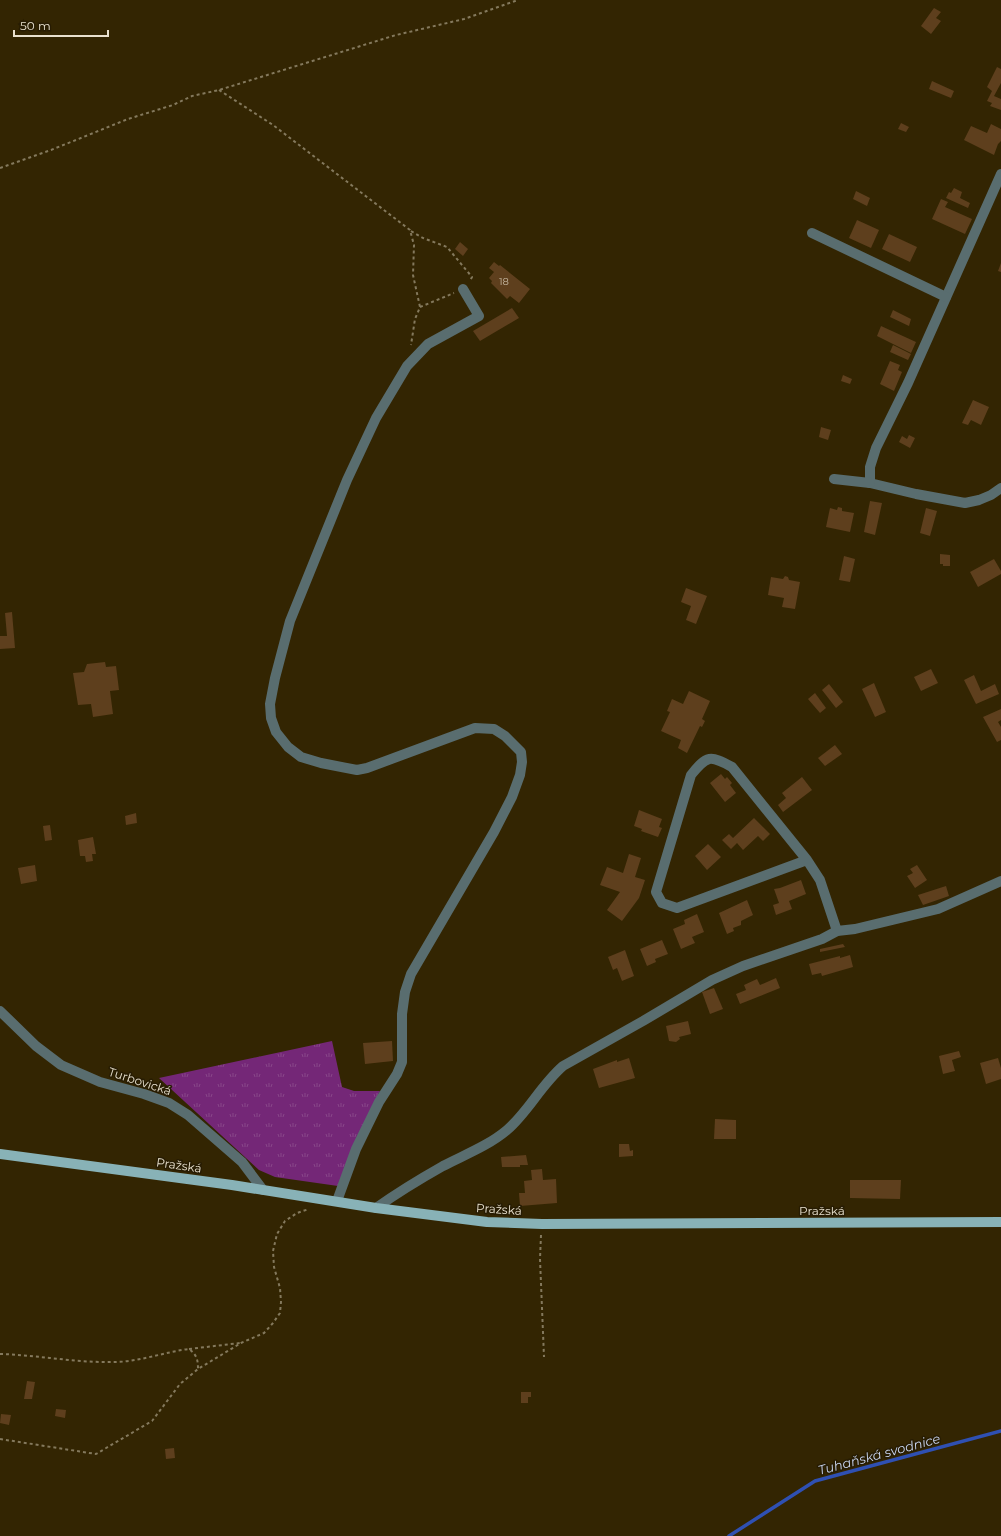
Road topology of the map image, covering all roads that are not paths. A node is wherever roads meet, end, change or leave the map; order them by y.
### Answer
1 (1001, 174) edge
2 (812, 234) dead end
3 (463, 289) road end
4 (946, 297) junction
5 (834, 479) dead end
6 (870, 483) junction
7 (1001, 488) edge
8 (807, 860) junction
9 (1001, 881) edge
10 (837, 931) junction
11 (0, 1011) edge
12 (0, 1154) edge
13 (263, 1190) junction
14 (336, 1201) junction
15 (376, 1208) junction
16 (1001, 1222) edge

1 - 4 street
2 - 4 street
3 - 14 street
4 - 6 street
5 - 6 street
6 - 7 street
8 - 8 street
8 - 10 street
9 - 10 street
10 - 15 street
11 - 13 street, Turbovická
12 - 13 main road, Pražská
13 - 14 main road, Pražská
14 - 15 main road, Pražská
15 - 16 main road, Pražská

